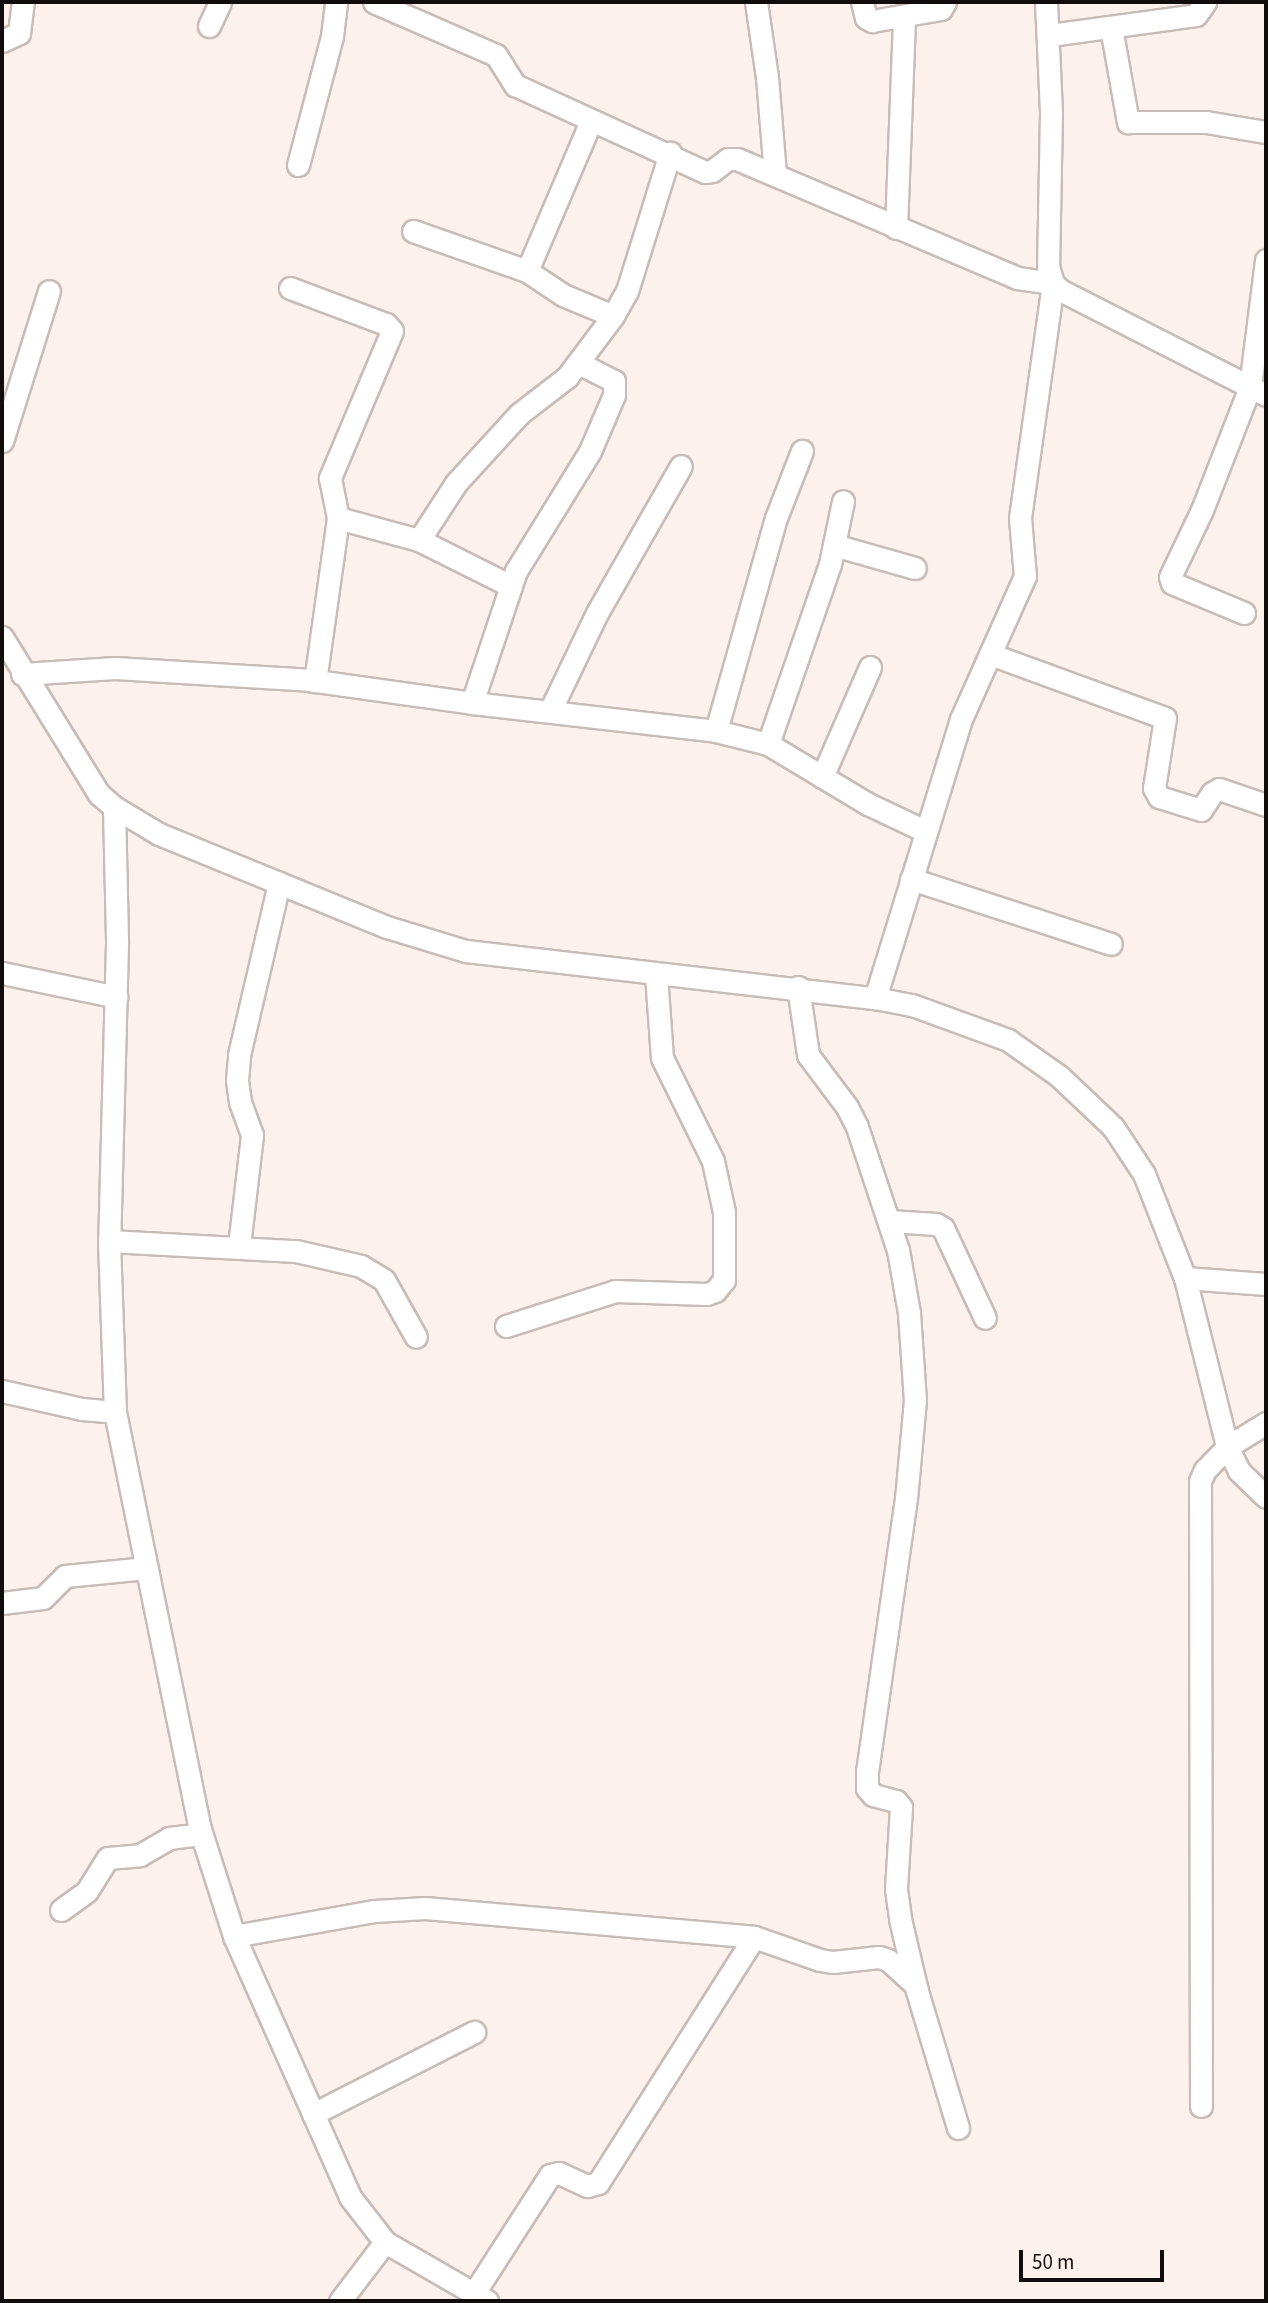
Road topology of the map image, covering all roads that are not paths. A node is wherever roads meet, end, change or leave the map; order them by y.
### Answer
1 (23, 2) edge
2 (220, 2) edge
3 (336, 2) edge
4 (374, 2) edge
5 (756, 2) edge
6 (862, 2) edge
7 (945, 2) edge
8 (1046, 2) edge
9 (1205, 2) edge
10 (904, 17) junction
11 (209, 26) dead end
12 (1111, 27) junction
13 (1050, 35) junction
14 (2, 41) edge
15 (591, 121) junction
16 (1266, 132) edge
17 (670, 153) junction
18 (298, 165) dead end
19 (775, 175) junction
20 (896, 228) junction
21 (413, 231) dead end
22 (1266, 260) edge
23 (527, 271) junction
24 (1053, 283) junction
25 (290, 288) dead end
26 (49, 291) dead end
27 (613, 316) junction
28 (579, 363) junction
29 (1258, 391) edge
30 (2, 441) edge
31 (802, 451) dead end
32 (681, 467) dead end
33 (843, 501) dead end
34 (338, 518) junction
35 (419, 540) junction
36 (834, 545) junction
37 (915, 568) dead end
38 (511, 586) junction
39 (1244, 612) dead end
40 (2, 637) edge
41 (990, 654) junction
42 (870, 667) dead end
43 (22, 674) junction
44 (314, 681) junction
45 (472, 703) junction
46 (550, 711) junction
47 (716, 731) junction
48 (768, 744) junction
49 (822, 777) junction
50 (1266, 805) edge
51 (114, 807) junction
52 (925, 831) junction
53 (911, 879) junction
54 (279, 883) junction
55 (1111, 944) dead end
56 (2, 973) edge
57 (656, 974) junction
58 (798, 988) junction
59 (117, 997) junction
60 (875, 998) junction
61 (890, 1221) junction
62 (109, 1241) junction
63 (239, 1246) junction
64 (1185, 1279) junction
65 (1266, 1284) edge
66 (985, 1318) dead end
67 (506, 1326) dead end
68 (416, 1337) dead end
69 (2, 1391) edge
70 (115, 1412) junction
71 (1266, 1423) edge
72 (1227, 1447) junction
73 (1266, 1497) edge
74 (147, 1568) junction
75 (2, 1603) edge
76 (201, 1834) junction
77 (61, 1910) dead end
78 (234, 1937) junction
79 (754, 1937) junction
80 (915, 1984) junction
81 (474, 2032) dead end
82 (1202, 2106) dead end
83 (313, 2114) junction
84 (958, 2128) dead end
85 (385, 2242) junction
86 (480, 2297) edge
87 (340, 2301) edge

1 - 14 street
2 - 11 street
3 - 18 street
4 - 15 street
5 - 19 street
6 - 10 street
7 - 10 street
8 - 13 street
9 - 12 street
10 - 20 street
12 - 13 street
12 - 16 street
13 - 24 street
15 - 17 street
15 - 23 street
17 - 19 street
17 - 27 street
19 - 20 street
20 - 24 street
21 - 23 street
22 - 29 street
23 - 27 street
24 - 29 street
24 - 41 street
25 - 34 street
26 - 30 street
27 - 28 street
28 - 35 street
28 - 38 street
29 - 39 street
31 - 47 street
32 - 46 street
33 - 36 street
34 - 35 street
34 - 44 street
35 - 38 street
36 - 37 street
36 - 48 street
38 - 45 street
40 - 43 street
41 - 50 street
41 - 52 street
42 - 49 street
43 - 44 street
43 - 51 street
44 - 45 street
45 - 46 street
46 - 47 street
47 - 48 street
48 - 49 street
49 - 52 street
51 - 54 street
51 - 59 street
52 - 53 street
53 - 55 street
53 - 60 street
54 - 57 street
54 - 63 street
56 - 59 street
57 - 58 street
57 - 67 street
58 - 60 street
58 - 61 street
59 - 62 street
60 - 64 street
61 - 66 street
61 - 80 street
62 - 63 street
62 - 70 street
63 - 68 street
64 - 65 street
64 - 72 street
69 - 70 street
70 - 74 street
71 - 72 street
72 - 73 street
72 - 82 street
74 - 75 street
74 - 76 street
76 - 77 street
76 - 78 street
78 - 79 street
78 - 83 street
79 - 80 street
79 - 86 street
80 - 84 street
81 - 83 street
83 - 85 street
85 - 86 street
85 - 87 street

